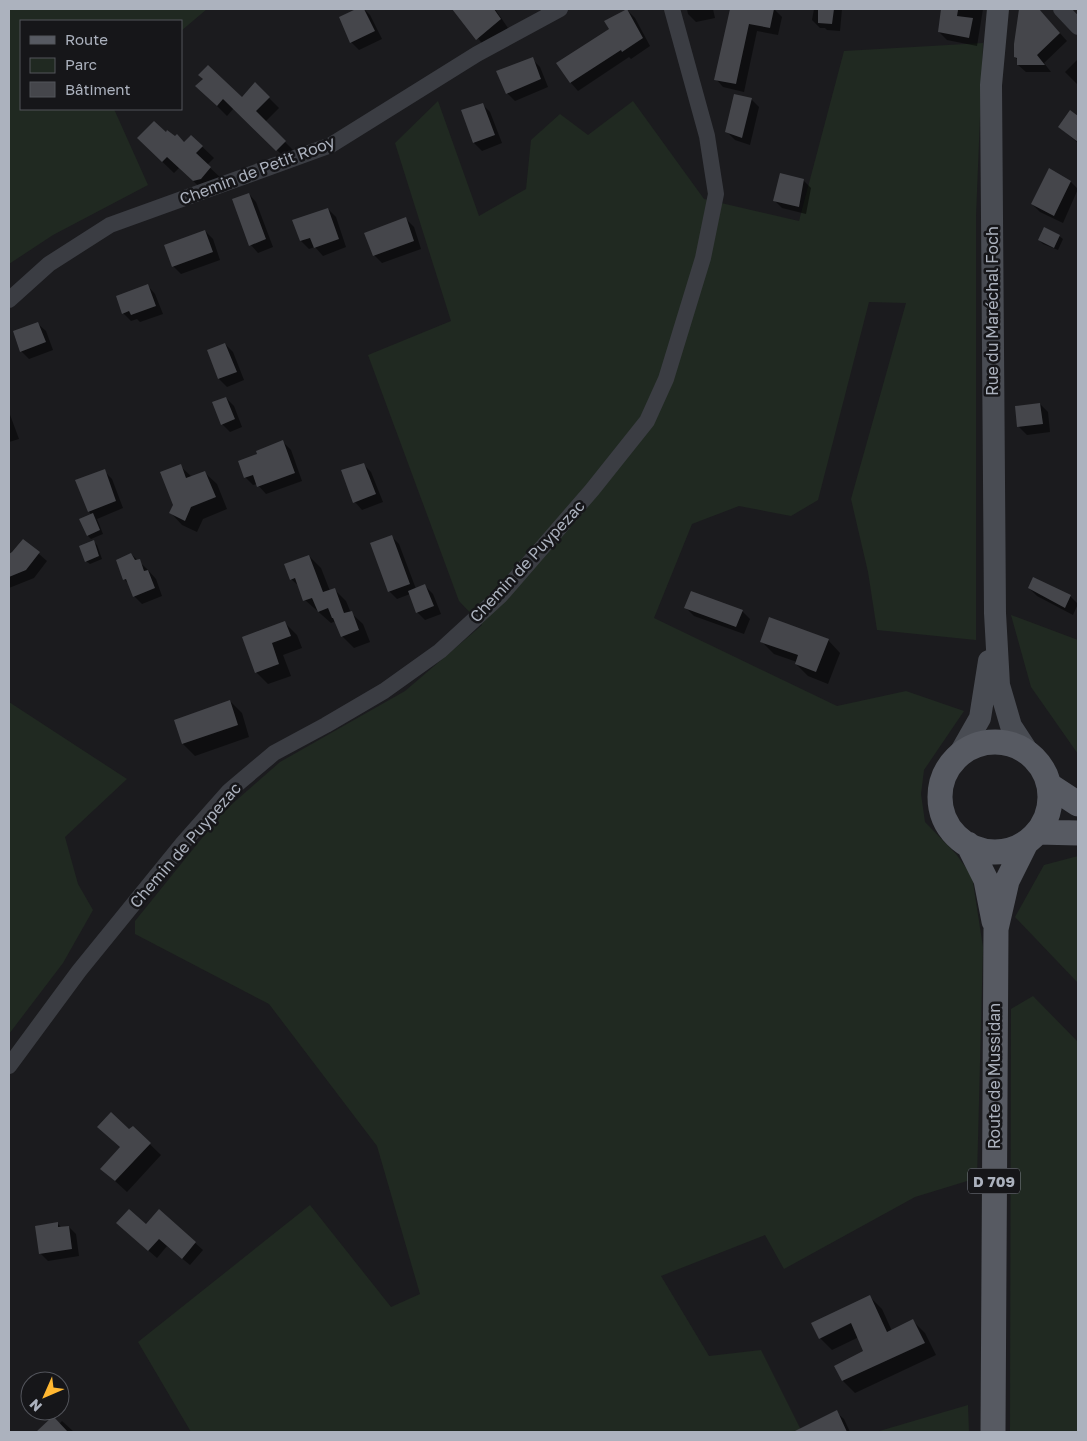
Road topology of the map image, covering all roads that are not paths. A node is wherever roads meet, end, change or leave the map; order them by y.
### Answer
1 (560, 9) edge
2 (672, 9) edge
3 (998, 9) edge
4 (1061, 9) edge
5 (1078, 27) edge
6 (9, 300) edge
7 (995, 613) junction
8 (959, 755) junction
9 (1030, 755) junction
10 (1048, 785) junction
11 (1078, 804) edge
12 (1078, 833) edge
13 (1032, 838) junction
14 (968, 844) junction
15 (996, 929) junction
16 (9, 1066) edge
17 (994, 1432) edge

1 - 6 street, Chemin de Petit Rooy
2 - 16 street, Chemin de Puypezac
3 - 7 main road, Rue du Maréchal Foch
4 - 5 street
7 - 8 main road, Rue du Maréchal Foch
7 - 9 main road, Rue du Maréchal Foch
8 - 9 main road
8 - 14 main road
9 - 10 main road
10 - 11 main road
10 - 13 main road
12 - 13 main road
13 - 14 main road
13 - 15 main road, Route de Mussidan / D 709
14 - 15 main road, Route de Mussidan / D 709
15 - 17 main road, Route de Mussidan / D 709

